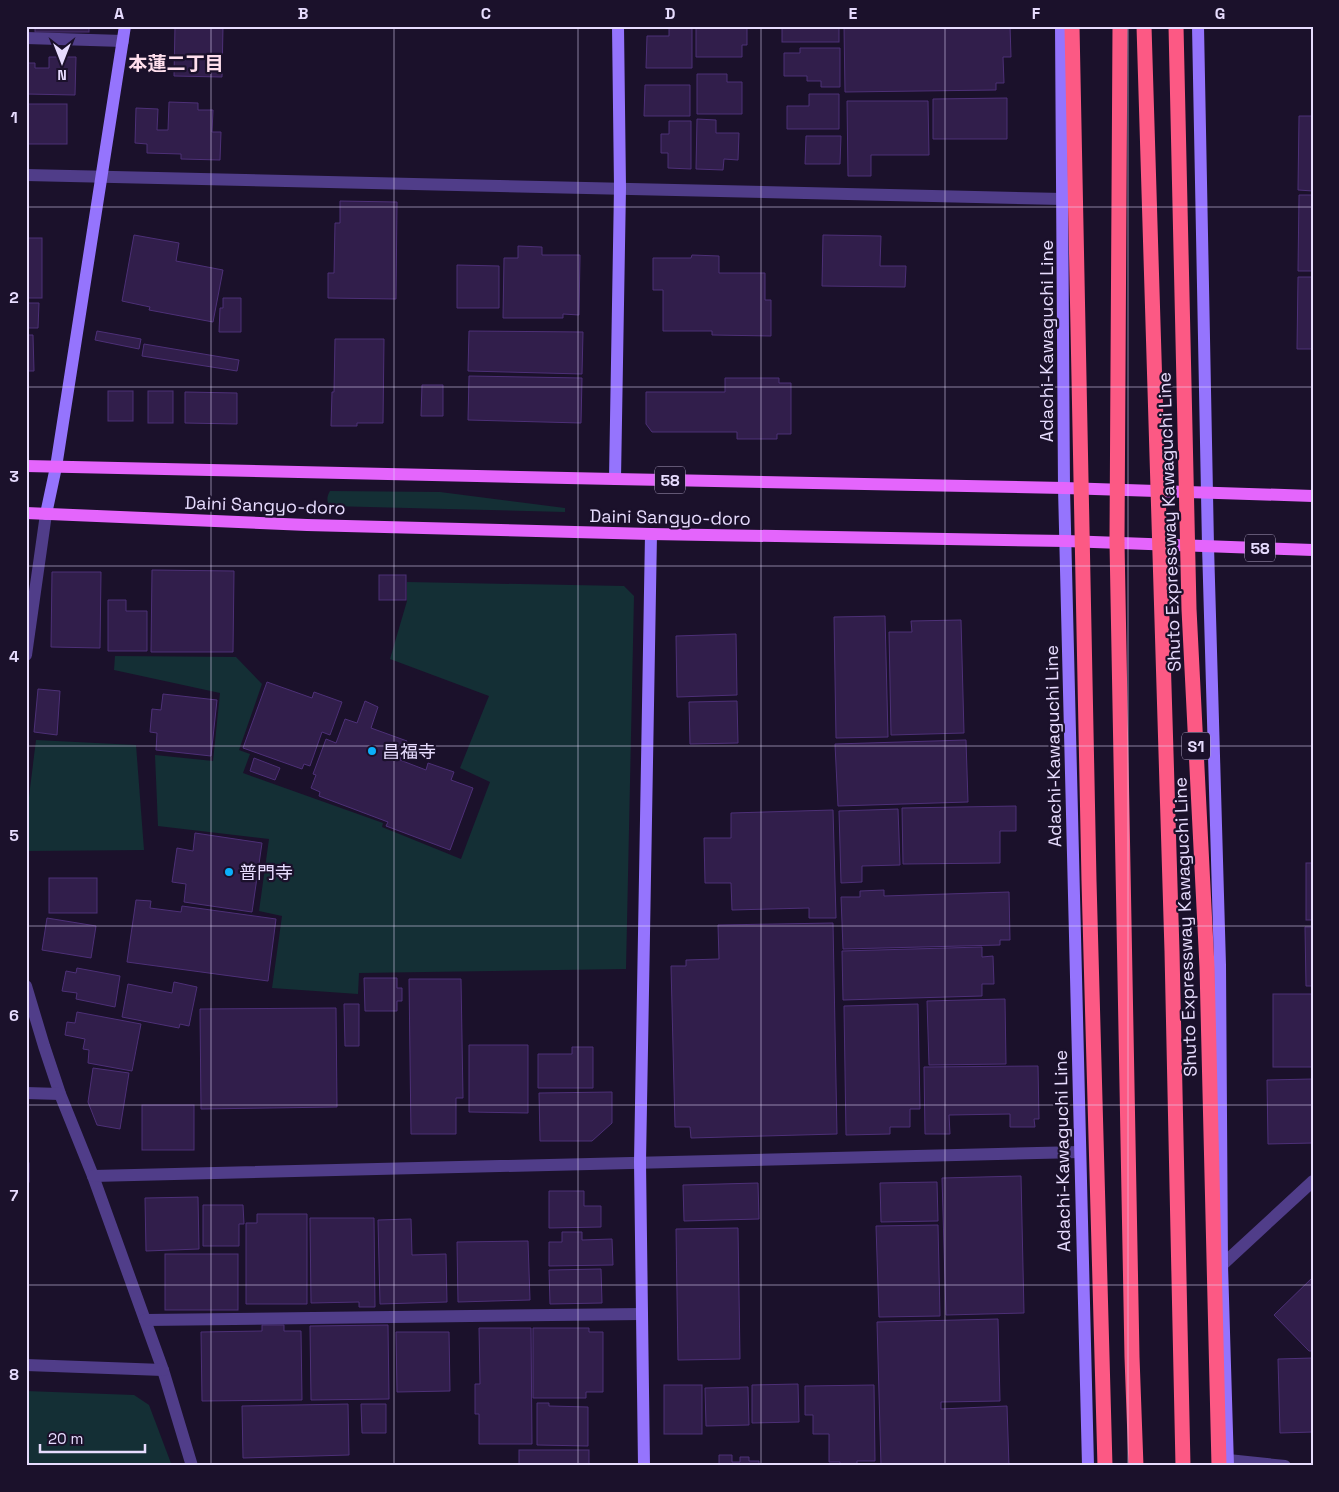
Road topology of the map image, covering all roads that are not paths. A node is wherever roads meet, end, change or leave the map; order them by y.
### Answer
1 (125, 26) edge
2 (618, 26) edge
3 (1061, 26) edge
4 (1072, 26) edge
5 (1120, 26) edge
6 (1144, 26) edge
7 (1176, 26) edge
8 (1198, 26) edge
9 (26, 38) edge
10 (123, 41) junction
11 (26, 175) edge
12 (103, 176) junction
13 (620, 188) junction
14 (1063, 199) junction
15 (26, 466) edge
16 (56, 467) junction
17 (615, 479) junction
18 (1064, 488) junction
19 (1116, 489) junction
20 (1159, 491) junction
21 (1207, 493) junction
22 (1313, 496) edge
23 (26, 513) edge
24 (46, 514) junction
25 (651, 534) junction
26 (1066, 541) junction
27 (1117, 542) junction
28 (1160, 544) junction
29 (1208, 546) junction
30 (1313, 550) edge
31 (26, 655) edge
32 (26, 986) edge
33 (26, 1093) edge
34 (60, 1094) junction
35 (1080, 1152) junction
36 (640, 1162) junction
37 (93, 1176) junction
38 (1313, 1181) edge
39 (1222, 1265) junction
40 (642, 1314) junction
41 (144, 1320) junction
42 (26, 1366) edge
43 (163, 1370) junction
44 (1225, 1464) edge
45 (192, 1466) edge
46 (644, 1466) edge
47 (1088, 1466) edge
48 (1105, 1466) edge
49 (1136, 1466) edge
50 (1183, 1466) edge
51 (1286, 1466) edge

1 - 10 main road
2 - 13 main road
3 - 14 main road, Adachi-Kawaguchi Line
4 - 48 highway, bridge
5 - 19 highway
6 - 20 highway
7 - 44 highway, Shuto Expressway Kawaguchi Line / S1, bridge
8 - 21 main road
9 - 10 street
10 - 12 main road
11 - 12 street
12 - 13 street
12 - 16 main road
13 - 14 street
13 - 17 main road
14 - 18 main road, Adachi-Kawaguchi Line
15 - 16 main road, Daini Sangyo-doro / 58
16 - 17 main road, Daini Sangyo-doro / 58
16 - 24 main road
17 - 18 main road, Daini Sangyo-doro / 58
18 - 19 main road, Daini Sangyo-doro / 58
18 - 26 main road, Adachi-Kawaguchi Line
19 - 20 main road, Daini Sangyo-doro / 58
19 - 27 highway
20 - 21 main road, Daini Sangyo-doro / 58
20 - 28 highway
21 - 22 main road, Daini Sangyo-doro / 58
21 - 29 main road
23 - 24 main road, Daini Sangyo-doro / 58
24 - 25 main road, Daini Sangyo-doro / 58
24 - 31 street
25 - 26 main road, Daini Sangyo-doro / 58
25 - 36 main road
26 - 27 main road, Daini Sangyo-doro / 58
26 - 35 main road, Adachi-Kawaguchi Line
27 - 28 main road, Daini Sangyo-doro / 58
27 - 49 highway
28 - 29 main road, Daini Sangyo-doro / 58
28 - 50 highway
29 - 30 main road, Daini Sangyo-doro / 58
29 - 39 main road
32 - 34 street
33 - 34 street
34 - 37 street
35 - 36 street
35 - 47 main road, Adachi-Kawaguchi Line
36 - 37 street
36 - 40 main road
37 - 41 street
38 - 39 street
39 - 44 main road
40 - 41 street
40 - 46 main road
41 - 43 street
42 - 43 street
43 - 45 street
44 - 51 street

